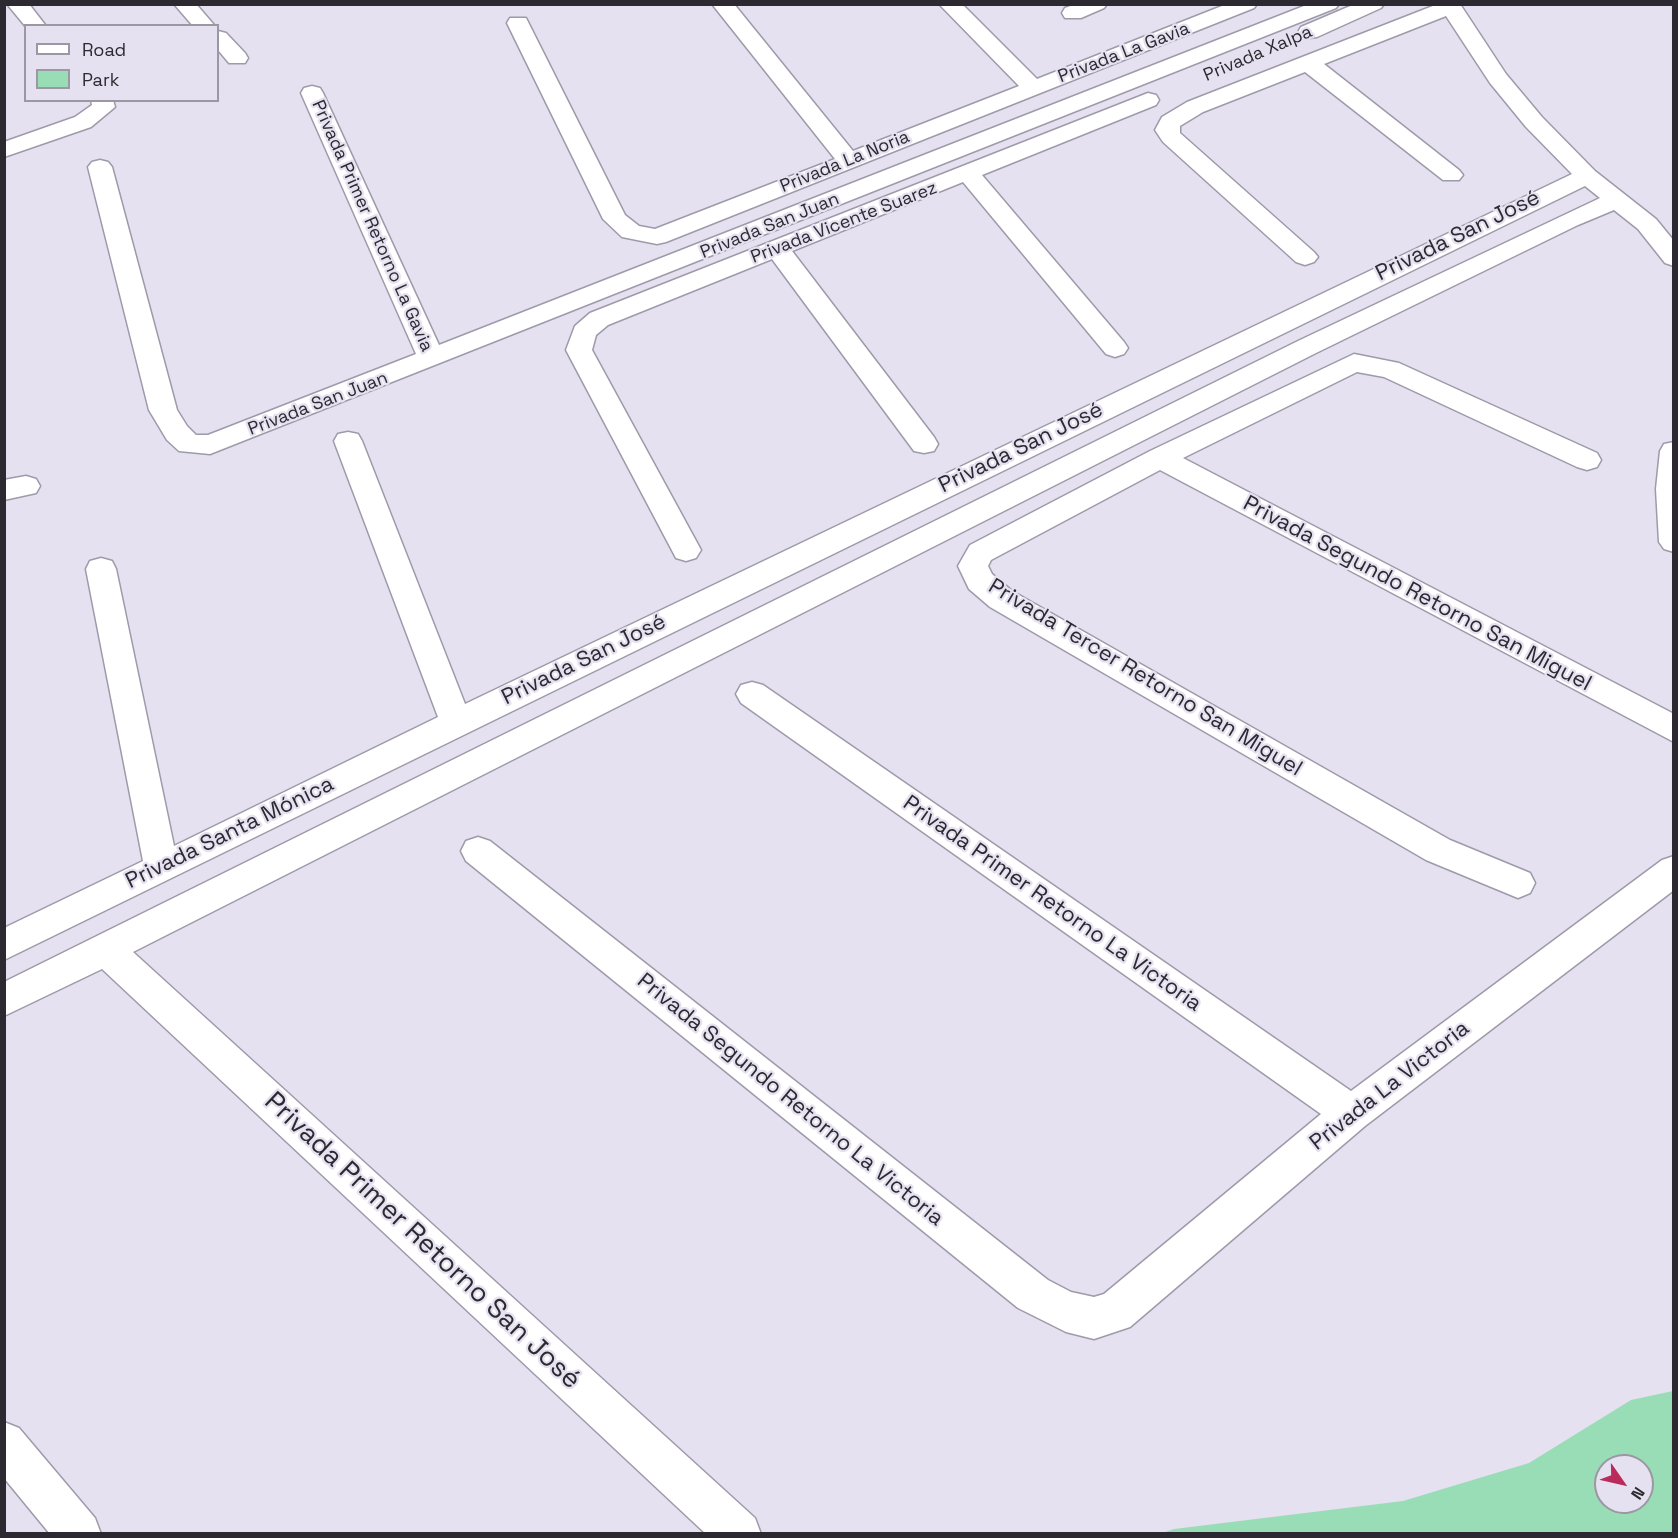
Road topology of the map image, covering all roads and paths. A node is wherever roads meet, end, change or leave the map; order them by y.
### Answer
1 (17, 4) edge
2 (184, 4) edge
3 (722, 4) edge
4 (949, 4) edge
5 (1097, 4) edge
6 (1247, 4) edge
7 (1329, 4) edge
8 (1374, 4) edge
9 (1450, 6) edge
10 (1073, 14) dead end
11 (518, 23) dead end
12 (34, 24) edge
13 (203, 24) edge
14 (219, 39) edge
15 (237, 58) dead end
16 (1306, 62) junction
17 (1215, 72) dead end
18 (1034, 88) junction
19 (312, 93) dead end
20 (1152, 99) dead end
21 (103, 102) edge
22 (4, 150) edge
23 (848, 160) junction
24 (100, 167) dead end
25 (969, 174) junction
26 (1451, 175) dead end
27 (1587, 176) junction
28 (1617, 200) junction
29 (778, 249) junction
30 (1305, 257) dead end
31 (1674, 258) edge
32 (1115, 348) dead end
33 (432, 360) junction
34 (348, 441) dead end
35 (924, 444) dead end
36 (1674, 451) edge
37 (1160, 458) junction
38 (1587, 460) dead end
39 (1674, 542) edge
40 (686, 550) dead end
41 (101, 570) dead end
42 (752, 694) dead end
43 (456, 723) junction
44 (1674, 729) edge
45 (478, 851) dead end
46 (161, 867) junction
47 (1674, 870) edge
48 (1518, 883) dead end
49 (4, 945) edge
50 (105, 949) junction
51 (4, 1000) edge
52 (1351, 1113) junction
53 (1115, 1312) joint
54 (4, 1443) edge
55 (79, 1533) edge
56 (740, 1533) edge

1 - 12 street
2 - 13 street
3 - 23 street
4 - 18 street
5 - 10 street
6 - 18 street, Privada La Gavia
7 - 33 street, Privada San Juan
8 - 17 street, Privada Xalpa
9 - 16 street
9 - 27 street
11 - 23 street, Privada La Noria
14 - 15 street
16 - 26 street
16 - 30 street
18 - 23 street, Privada La Noria
19 - 33 street, Privada Primer Retorno La Gavia
20 - 25 street, Privada Vicente Suarez
21 - 22 street
24 - 33 street, Privada San Juan
25 - 29 street, Privada Vicente Suarez
25 - 32 street
27 - 28 street
27 - 43 street, Privada San José
28 - 31 street
28 - 50 street
29 - 35 street
29 - 40 street, Privada Vicente Suarez
34 - 43 street
36 - 39 street
37 - 38 street
37 - 44 street, Privada Segundo Retorno San Miguel
37 - 48 street, Privada Tercer Retorno San Miguel
41 - 46 street
42 - 52 street, Privada Primer Retorno La Victoria
43 - 46 street, Privada Santa Mónica
45 - 53 street, Privada Segundo Retorno La Victoria
46 - 49 street, Privada Santa Mónica
47 - 52 street, Privada La Victoria
50 - 51 street
50 - 56 street, Privada Primer Retorno San José
52 - 53 street, Privada La Victoria
54 - 55 street

